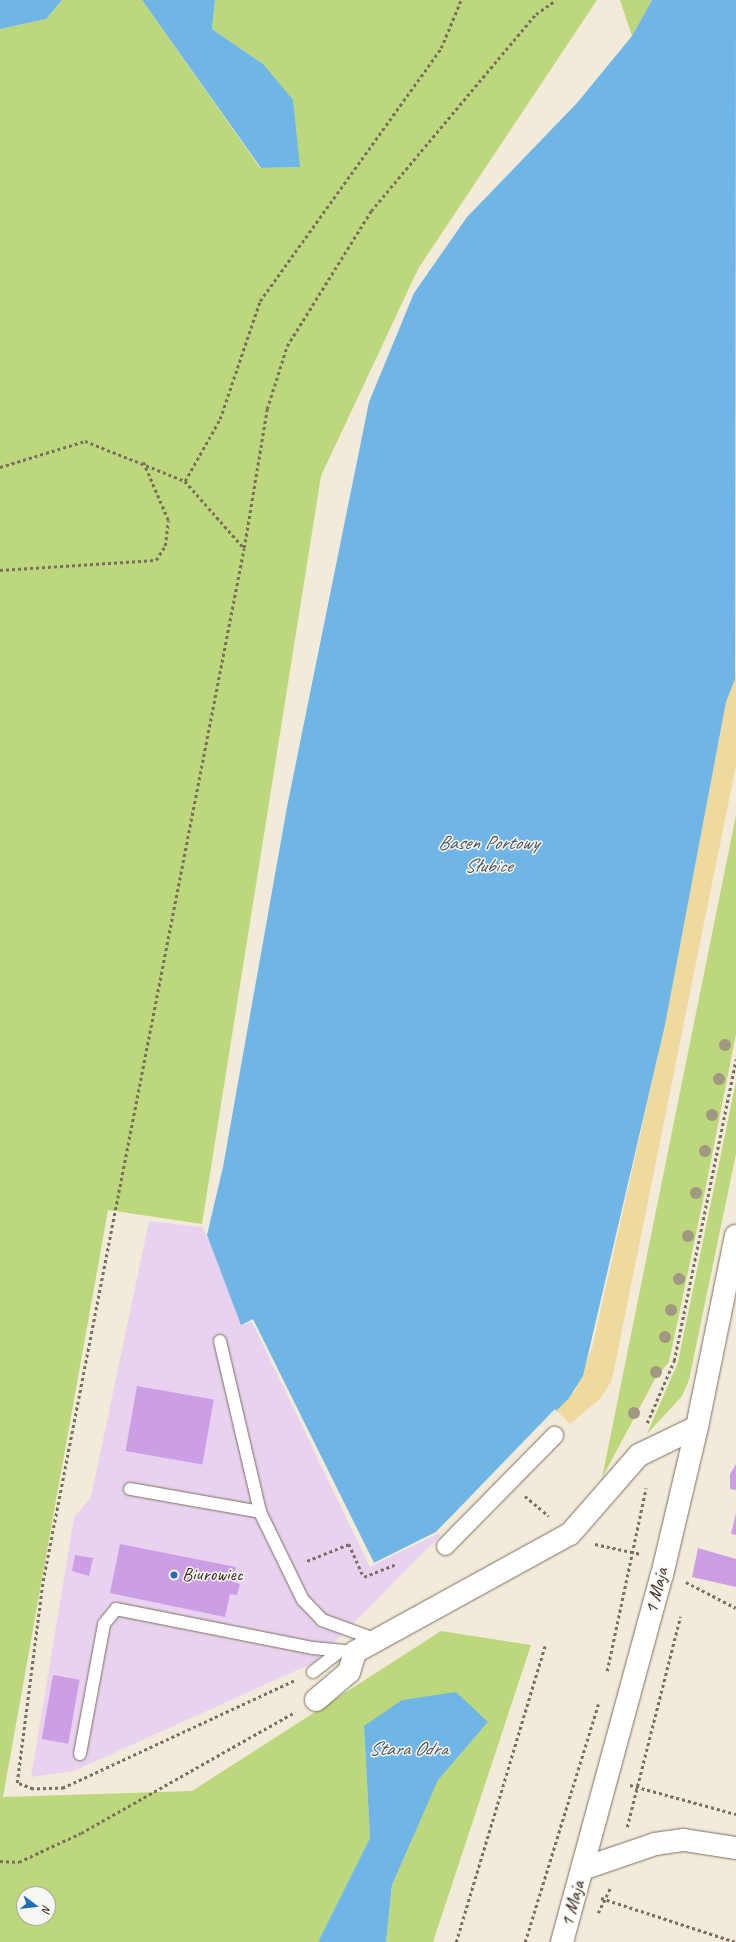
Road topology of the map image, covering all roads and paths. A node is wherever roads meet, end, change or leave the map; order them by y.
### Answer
1 (461, 0) edge
2 (556, 0) edge
3 (143, 462) junction
4 (0, 467) edge
5 (185, 481) junction
6 (244, 548) junction
7 (0, 570) edge
8 (736, 1059) edge
9 (736, 1236) edge
10 (220, 1341) dead end
11 (697, 1427) junction
12 (554, 1434) dead end
13 (639, 1455) junction
14 (515, 1487) junction
15 (130, 1489) dead end
16 (260, 1512) junction
17 (570, 1534) junction
18 (445, 1546) dead end
19 (632, 1552) junction
20 (319, 1556) dead end
21 (396, 1564) dead end
22 (662, 1575) junction
23 (736, 1608) edge
24 (377, 1640) junction
25 (546, 1646) dead end
26 (347, 1652) junction
27 (313, 1672) joint
28 (606, 1674) dead end
29 (600, 1696) dead end
30 (316, 1700) joint
31 (80, 1754) dead end
32 (607, 1778) junction
33 (736, 1814) edge
34 (736, 1848) edge
35 (0, 1861) edge
36 (582, 1869) junction
37 (577, 1890) junction
38 (456, 1942) edge
39 (525, 1942) edge
40 (562, 1942) edge
41 (736, 1942) edge

1 - 5 path
2 - 6 path
3 - 4 path
3 - 5 path
3 - 7 path
5 - 6 path
6 - 27 path
8 - 13 path
9 - 11 main road, 1 Maja
10 - 16 lane
11 - 13 main road
11 - 22 main road, 1 Maja
12 - 14 street
13 - 17 main road
13 - 19 path
14 - 17 path
14 - 18 street
15 - 16 lane
16 - 24 lane
17 - 19 path
17 - 24 main road
19 - 28 path
20 - 21 path
22 - 23 path
22 - 32 main road, 1 Maja
24 - 26 main road
25 - 38 path
26 - 27 lane
26 - 30 main road
26 - 31 lane
29 - 39 path
30 - 35 path
32 - 33 path
32 - 36 main road, 1 Maja
34 - 36 main road
36 - 37 main road, 1 Maja
37 - 40 main road, 1 Maja
37 - 41 path

